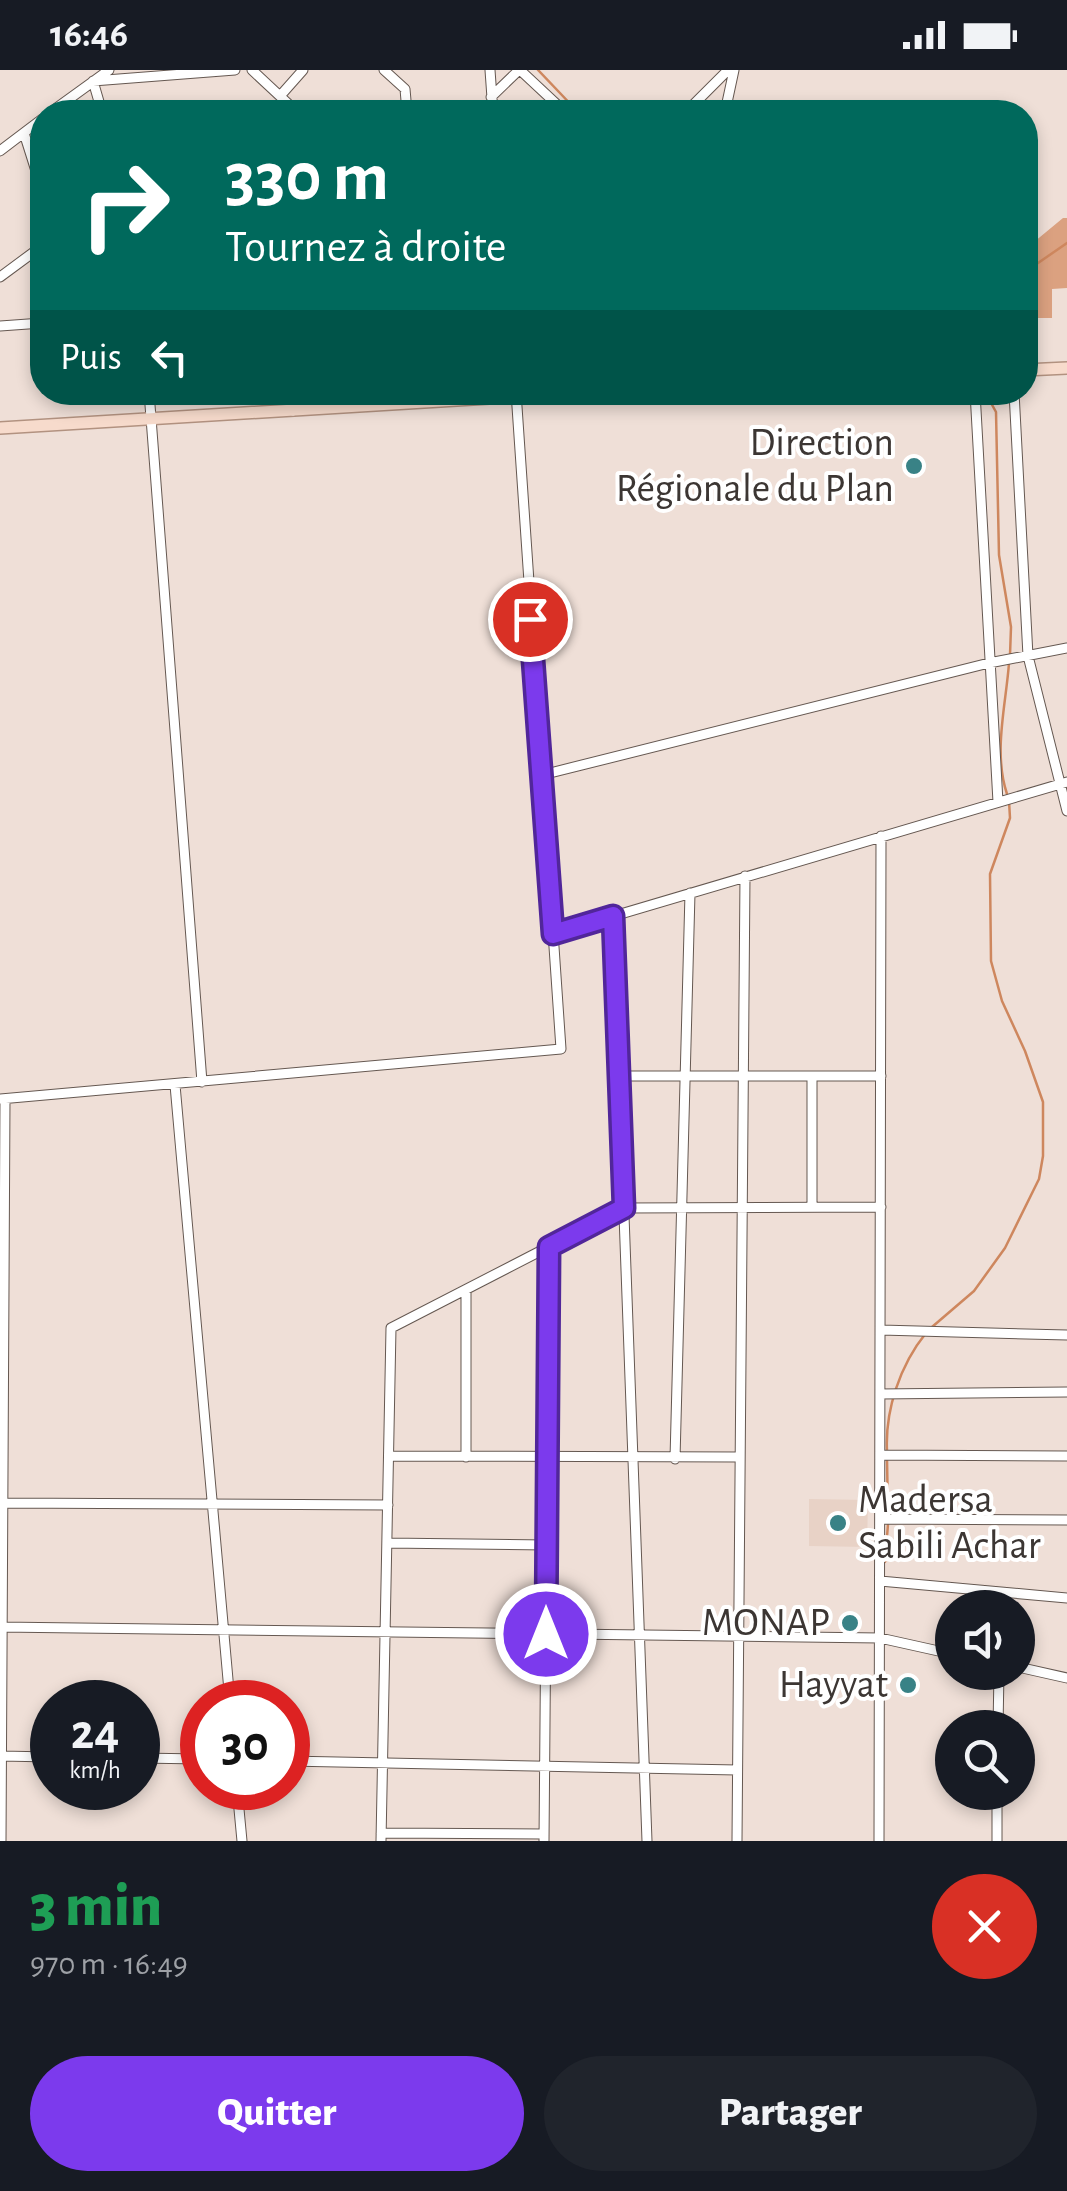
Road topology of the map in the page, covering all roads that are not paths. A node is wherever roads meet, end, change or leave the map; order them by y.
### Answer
1 (108, 70) edge
2 (235, 70) edge
3 (252, 70) edge
4 (303, 70) edge
5 (384, 70) edge
6 (490, 70) edge
7 (520, 70) edge
8 (731, 70) edge
9 (93, 81) junction
10 (280, 96) junction
11 (492, 97) junction
12 (68, 100) edge
13 (99, 100) edge
14 (284, 100) edge
15 (406, 100) edge
16 (492, 100) edge
17 (552, 100) edge
18 (699, 100) edge
19 (727, 100) edge
20 (30, 128) edge
21 (24, 133) junction
22 (0, 151) edge
23 (30, 152) edge
24 (30, 255) edge
25 (0, 278) edge
26 (30, 324) edge
27 (0, 326) edge
28 (1067, 368) edge
29 (1038, 369) edge
30 (150, 405) edge
31 (292, 405) edge
32 (358, 405) edge
33 (517, 405) edge
34 (976, 405) edge
35 (1015, 405) edge
36 (293, 411) junction
37 (151, 418) junction
38 (0, 428) edge
39 (1067, 648) edge
40 (1028, 656) junction
41 (989, 664) junction
42 (542, 774) junction
43 (1063, 784) edge
44 (998, 802) junction
45 (1067, 811) edge
46 (881, 836) junction
47 (745, 876) junction
48 (690, 893) junction
49 (613, 916) junction
50 (553, 934) junction
51 (619, 1076) junction
52 (685, 1076) junction
53 (744, 1076) junction
54 (812, 1076) junction
55 (881, 1076) junction
56 (202, 1082) junction
57 (174, 1085) junction
58 (2, 1099) edge
59 (742, 1206) junction
60 (812, 1206) junction
61 (880, 1206) junction
62 (682, 1207) junction
63 (624, 1208) junction
64 (549, 1247) junction
65 (466, 1290) junction
66 (880, 1330) junction
67 (1067, 1335) edge
68 (1067, 1392) edge
69 (880, 1394) junction
70 (880, 1455) junction
71 (389, 1456) junction
72 (1067, 1456) edge
73 (466, 1457) junction
74 (740, 1457) junction
75 (548, 1458) junction
76 (634, 1458) junction
77 (676, 1459) junction
78 (1, 1503) edge
79 (212, 1504) junction
80 (388, 1505) junction
81 (880, 1520) junction
82 (1067, 1520) edge
83 (387, 1543) junction
84 (547, 1545) junction
85 (880, 1580) junction
86 (1067, 1598) edge
87 (1, 1626) edge
88 (223, 1630) junction
89 (385, 1632) junction
90 (546, 1634) junction
91 (641, 1635) junction
92 (738, 1636) junction
93 (880, 1638) junction
94 (935, 1650) edge
95 (1035, 1671) edge
96 (1067, 1678) edge
97 (228, 1680) edge
98 (1, 1756) edge
99 (30, 1757) edge
100 (310, 1761) edge
101 (382, 1763) junction
102 (545, 1766) junction
103 (645, 1768) junction
104 (737, 1770) junction
105 (239, 1810) edge
106 (997, 1810) edge
107 (381, 1837) edge
108 (499, 1837) edge
109 (544, 1837) edge
110 (1, 1841) edge
111 (242, 1841) edge
112 (647, 1841) edge
113 (737, 1841) edge
114 (879, 1841) edge
115 (996, 1841) edge

1 - 9 street
2 - 9 street
3 - 10 street
4 - 10 street
5 - 15 street
6 - 11 street
7 - 11 street
7 - 17 street
8 - 18 street
8 - 19 street
9 - 12 street
9 - 13 street
10 - 14 street
11 - 16 street
20 - 21 street
21 - 22 street
21 - 23 street
24 - 25 street
26 - 27 street
28 - 29 main road
30 - 37 street
31 - 36 street
32 - 36 main road
33 - 42 street
34 - 41 street
35 - 40 street
36 - 37 main road
37 - 38 main road
37 - 56 street
39 - 40 street
40 - 41 street
40 - 43 street
41 - 42 street
41 - 44 street
42 - 50 street
43 - 44 street
43 - 45 street
44 - 46 street
46 - 47 street
46 - 55 street
47 - 48 street
47 - 53 street
48 - 49 street
48 - 52 street
49 - 50 street
49 - 51 street
50 - 56 street
51 - 52 street
51 - 63 street
52 - 53 street
52 - 62 street
53 - 54 street
53 - 59 street
54 - 55 street
54 - 60 street
55 - 61 street
56 - 57 street
57 - 58 street
57 - 79 street
58 - 78 street
59 - 60 street
59 - 62 street
59 - 74 street
60 - 61 street
61 - 66 street
62 - 63 street
62 - 77 street
63 - 64 street
63 - 76 street
64 - 65 street
64 - 75 street
65 - 71 street
65 - 73 street
66 - 67 street
66 - 69 street
68 - 69 street
69 - 70 street
70 - 72 street
70 - 81 street
71 - 73 street
71 - 80 street
73 - 75 street
74 - 77 street
74 - 92 street
75 - 76 street
75 - 84 street
76 - 77 street
76 - 91 street
78 - 79 street
78 - 87 street
79 - 80 street
79 - 88 street
80 - 83 street
81 - 82 street
81 - 85 street
83 - 84 street
83 - 89 street
84 - 90 street
85 - 86 street
85 - 93 street
87 - 88 street
87 - 98 street
88 - 89 street
88 - 97 street
89 - 90 street
89 - 101 street
90 - 91 street
90 - 102 street
91 - 92 street
91 - 103 street
92 - 93 street
92 - 104 street
93 - 94 street
93 - 114 street
95 - 96 street
98 - 99 street
98 - 110 street
100 - 101 street
101 - 102 street
101 - 107 street
102 - 103 street
102 - 109 street
103 - 104 street
103 - 112 street
104 - 113 street
105 - 111 street
106 - 115 street
107 - 108 street
108 - 109 street

